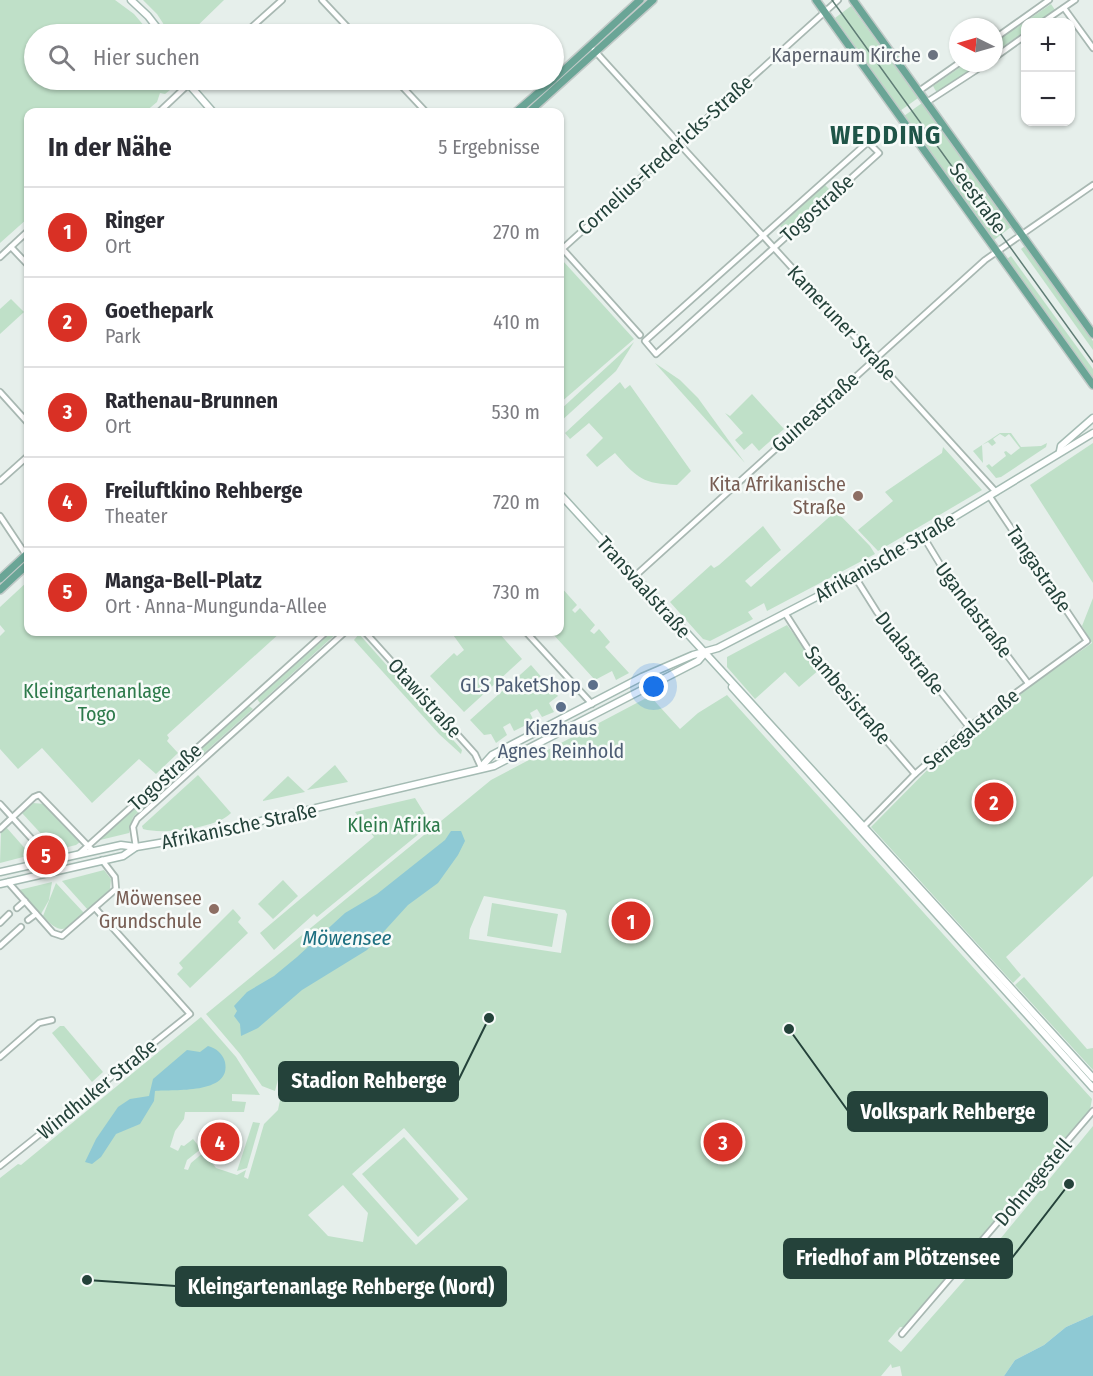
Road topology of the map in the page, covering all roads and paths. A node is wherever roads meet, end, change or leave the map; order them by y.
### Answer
1 (131, 0) edge
2 (282, 0) edge
3 (322, 0) edge
4 (640, 0) edge
5 (653, 0) edge
6 (816, 0) edge
7 (838, 0) edge
8 (853, 0) edge
9 (1049, 0) edge
10 (1076, 0) edge
11 (1064, 8) junction
12 (824, 11) junction
13 (1050, 18) edge
14 (154, 24) edge
15 (255, 24) edge
16 (345, 24) edge
17 (1003, 33) edge
18 (1021, 39) edge
19 (1093, 48) edge
20 (593, 49) junction
21 (1003, 52) edge
22 (949, 70) edge
23 (564, 71) edge
24 (973, 72) edge
25 (564, 77) edge
26 (180, 90) edge
27 (196, 90) edge
28 (405, 90) edge
29 (541, 90) edge
30 (551, 90) edge
31 (919, 91) junction
32 (927, 102) junction
33 (163, 108) edge
34 (210, 108) edge
35 (422, 108) edge
36 (520, 108) edge
37 (532, 108) edge
38 (678, 142) junction
39 (1093, 185) edge
40 (1021, 234) junction
41 (24, 235) edge
42 (763, 236) junction
43 (564, 245) edge
44 (11, 247) junction
45 (774, 248) junction
46 (997, 251) junction
47 (564, 253) edge
48 (0, 257) edge
49 (24, 261) edge
50 (1093, 334) edge
51 (640, 335) dead end
52 (875, 358) junction
53 (1093, 385) edge
54 (0, 392) edge
55 (1093, 418) edge
56 (24, 419) edge
57 (1083, 428) junction
58 (1091, 434) edge
59 (1060, 451) junction
60 (24, 460) edge
61 (0, 481) edge
62 (997, 493) junction
63 (990, 497) junction
64 (564, 498) edge
65 (0, 516) edge
66 (923, 536) junction
67 (24, 550) edge
68 (24, 557) edge
69 (24, 568) edge
70 (634, 576) junction
71 (855, 577) junction
72 (0, 579) edge
73 (0, 590) edge
74 (785, 613) junction
75 (322, 636) edge
76 (340, 636) edge
77 (368, 636) edge
78 (530, 636) edge
79 (1087, 641) joint
80 (704, 654) junction
81 (1028, 683) junction
82 (251, 699) junction
83 (592, 704) junction
84 (258, 709) junction
85 (597, 712) junction
86 (969, 727) junction
87 (481, 767) junction
88 (915, 774) junction
89 (0, 804) edge
90 (12, 817) junction
91 (862, 828) junction
92 (0, 829) edge
93 (88, 846) junction
94 (136, 847) junction
95 (93, 851) junction
96 (79, 854) junction
97 (102, 860) junction
98 (52, 861) junction
99 (60, 870) junction
100 (0, 873) edge
101 (8, 882) junction
102 (0, 884) edge
103 (25, 901) junction
104 (17, 908) dead end
105 (95, 908) junction
106 (9, 914) dead end
107 (36, 914) junction
108 (28, 920) dead end
109 (0, 923) edge
110 (21, 927) dead end
111 (0, 946) edge
112 (985, 965) junction
113 (52, 1020) dead end
114 (0, 1057) edge
115 (1093, 1078) edge
116 (1093, 1088) edge
117 (1093, 1111) edge
118 (2, 1165) edge
119 (902, 1334) dead end

1 - 14 street
2 - 15 street
3 - 16 street
4 - 20 main road
5 - 20 main road
6 - 12 main road, Seestraße
7 - 12 street, Cornelius-Fredericks-Straße
8 - 31 main road, Seestraße
9 - 17 street
10 - 11 street
11 - 13 street
11 - 19 street
12 - 38 street, Cornelius-Fredericks-Straße
12 - 46 main road, Seestraße
18 - 21 street
20 - 23 main road
20 - 25 main road
20 - 38 street, Kameruner Straße
22 - 31 street
24 - 32 street
26 - 33 street
27 - 34 street
28 - 35 street
29 - 36 main road
30 - 37 main road
31 - 32 main road, Seestraße
32 - 40 main road, Seestraße
38 - 42 street, Kameruner Straße
38 - 43 street, Cornelius-Fredericks-Straße
39 - 40 street, Guineastraße
40 - 46 street, Guineastraße
40 - 50 main road, Seestraße
41 - 44 street
42 - 45 street, Kameruner Straße
42 - 45 street, Togostraße
42 - 45 street, Togostraße
44 - 48 street
44 - 49 street
45 - 52 street, Kameruner Straße
46 - 52 street, Guineastraße
46 - 53 main road, Seestraße
47 - 51 street
52 - 62 street, Kameruner Straße
52 - 70 street, Guineastraße
54 - 56 street
55 - 57 street, Afrikanische Straße
57 - 58 street
57 - 59 street, Afrikanische Straße
58 - 59 street, Afrikanische Straße
59 - 62 street, Afrikanische Straße
60 - 61 street
62 - 63 street, Afrikanische Straße
63 - 66 street, Afrikanische Straße
63 - 79 street, Tangastraße
64 - 70 street, Transvaalstraße
65 - 67 street
66 - 71 street, Afrikanische Straße
66 - 81 street, Ugandastraße
68 - 72 main road
69 - 73 main road
70 - 80 street, Transvaalstraße
71 - 74 street, Afrikanische Straße
71 - 86 street, Dualastraße
74 - 80 street, Afrikanische Straße
74 - 88 street, Sambesistraße
75 - 82 street, Togostraße
76 - 84 street, Togostraße
77 - 87 street, Otawistraße
78 - 83 street
79 - 81 street, Senegalstraße
80 - 83 street, Afrikanische Straße
80 - 85 street, Afrikanische Straße
80 - 91 street, Transvaalstraße
81 - 86 street, Senegalstraße
82 - 84 street
82 - 93 street, Togostraße
83 - 85 street
83 - 87 street, Afrikanische Straße
84 - 94 street, Togostraße
85 - 87 street, Afrikanische Straße
86 - 88 street, Senegalstraße
87 - 94 street, Afrikanische Straße
88 - 91 street, Senegalstraße
89 - 90 street
90 - 92 street
90 - 93 street
90 - 98 street
91 - 112 street, Transvaalstraße
93 - 95 street
93 - 96 street, Togostraße
94 - 95 street, Afrikanische Straße
94 - 97 street, Afrikanische Straße
95 - 96 street, Afrikanische Straße
95 - 97 street
96 - 98 street, Afrikanische Straße
97 - 99 street, Afrikanische Straße
97 - 105 street
98 - 99 street
98 - 100 street, Afrikanische Straße
99 - 101 street, Afrikanische Straße
100 - 101 street, Afrikanische Straße
101 - 102 street, Afrikanische Straße
101 - 103 street
103 - 104 street
103 - 107 street
105 - 107 street
105 - 118 street, Windhuker Straße
106 - 109 street
107 - 108 street
110 - 111 street
112 - 115 street, Transvaalstraße
112 - 116 street, Transvaalstraße
113 - 114 street
117 - 119 street, Dohnagestell

